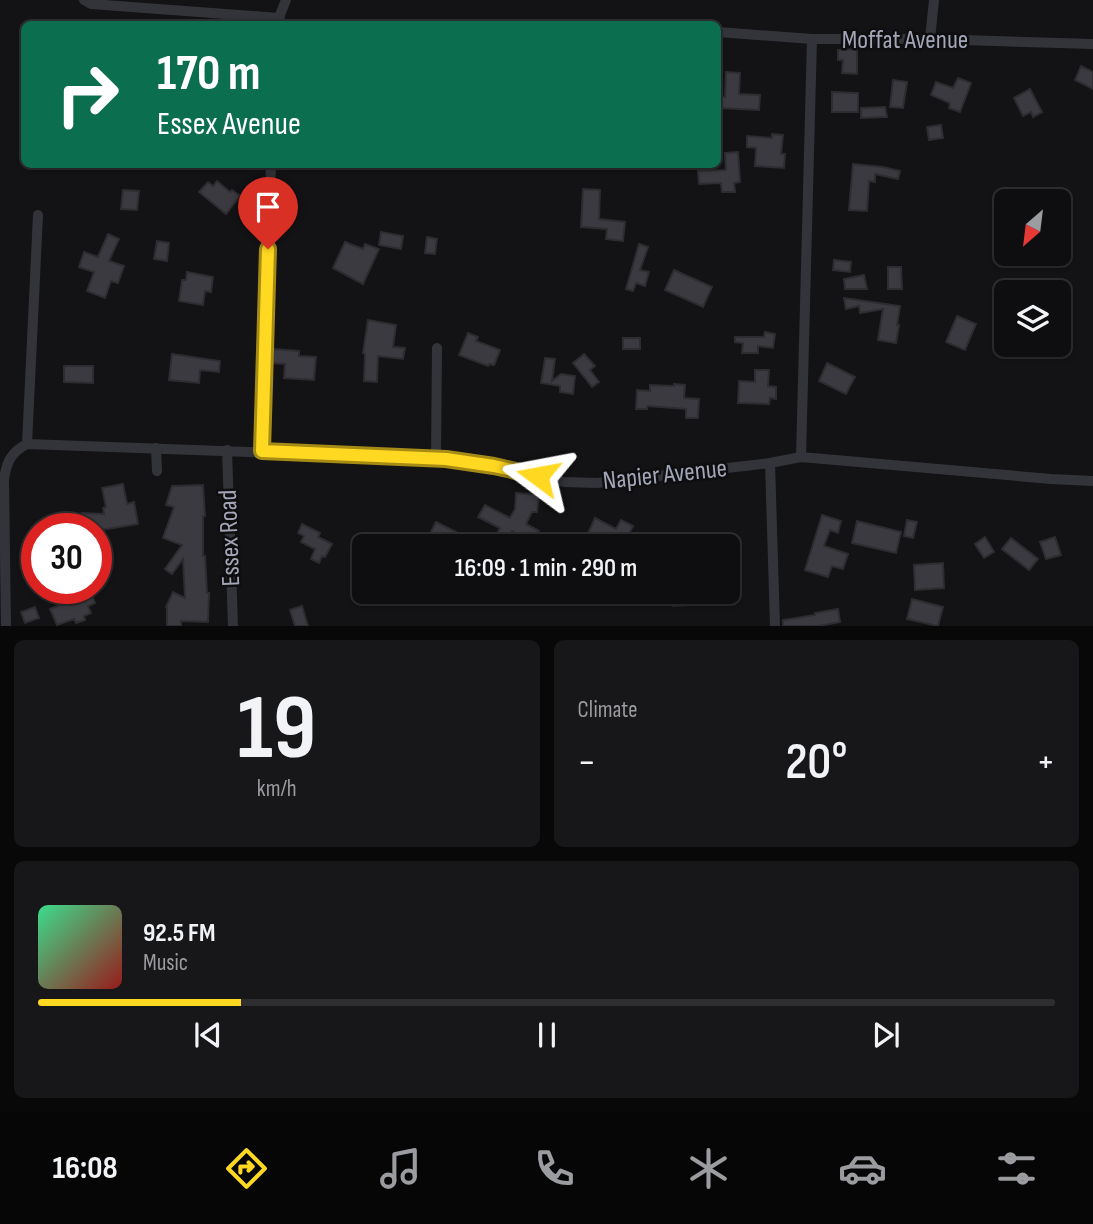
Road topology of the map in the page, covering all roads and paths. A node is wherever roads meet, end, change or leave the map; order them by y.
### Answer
1 (84, 0) edge
2 (286, 0) edge
3 (934, 0) edge
4 (279, 21) edge
5 (721, 32) edge
6 (812, 39) junction
7 (930, 39) junction
8 (1093, 44) edge
9 (271, 168) edge
10 (38, 215) dead end
11 (437, 348) dead end
12 (27, 444) junction
13 (156, 448) junction
14 (228, 450) junction
15 (262, 451) junction
16 (801, 457) junction
17 (436, 458) junction
18 (770, 463) junction
19 (158, 471) dead end
20 (1093, 481) edge
21 (6, 625) edge
22 (233, 625) edge
23 (775, 625) edge

1 - 4 street
2 - 4 street
3 - 7 street
5 - 6 street, Moffat Avenue
6 - 7 street, Moffat Avenue
6 - 16 street
7 - 8 street, Moffat Avenue
9 - 15 street
10 - 12 street
11 - 17 street
12 - 13 street, Napier Avenue
12 - 21 street
13 - 14 street, Napier Avenue
13 - 19 street
14 - 15 street, Napier Avenue
14 - 22 street, Essex Road
15 - 17 street, Napier Avenue
16 - 18 street, Napier Avenue
16 - 20 street, Napier Avenue
17 - 18 street, Napier Avenue
18 - 23 street

